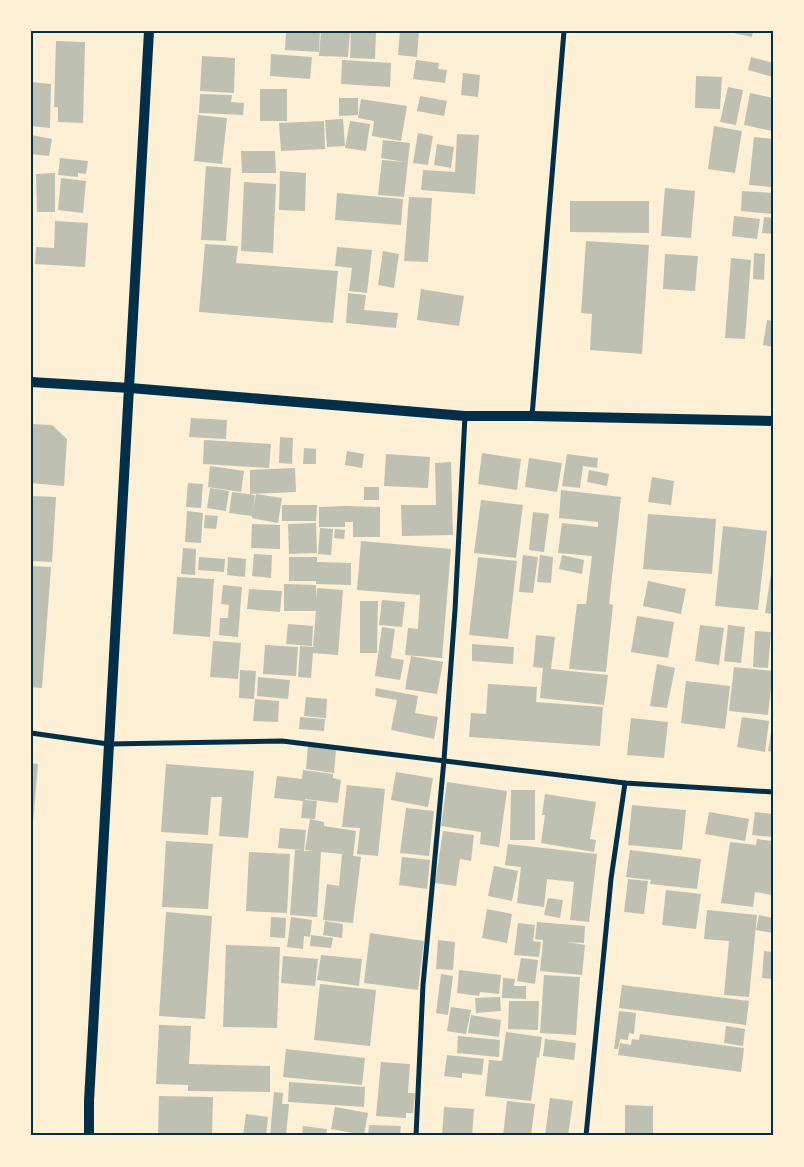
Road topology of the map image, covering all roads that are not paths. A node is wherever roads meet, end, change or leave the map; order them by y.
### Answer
1 (149, 31) edge
2 (564, 31) edge
3 (31, 382) edge
4 (130, 388) junction
5 (465, 416) junction
6 (532, 416) junction
7 (773, 421) edge
8 (31, 733) edge
9 (108, 744) junction
10 (444, 760) junction
11 (625, 783) junction
12 (773, 792) edge
13 (89, 1136) edge
14 (416, 1136) edge
15 (586, 1136) edge

1 - 4 main road
2 - 6 street
3 - 4 main road
4 - 5 main road
4 - 9 main road
5 - 6 main road
5 - 10 street
6 - 7 main road
8 - 9 street
9 - 10 street
9 - 13 main road
10 - 11 street
10 - 14 street
11 - 12 street
11 - 15 street

